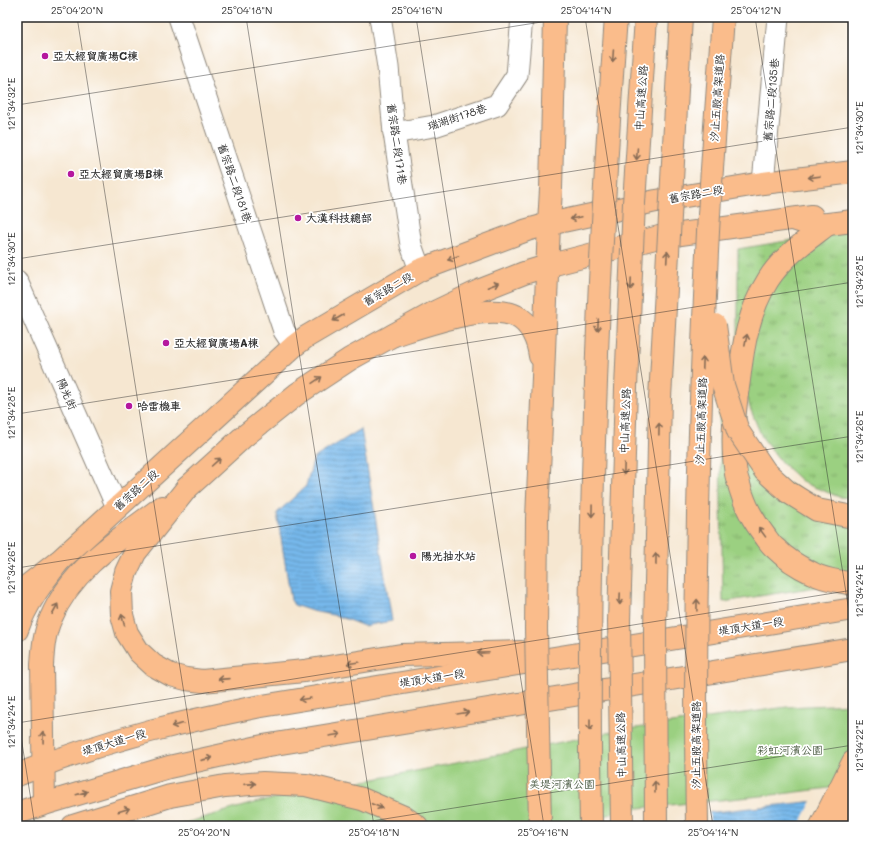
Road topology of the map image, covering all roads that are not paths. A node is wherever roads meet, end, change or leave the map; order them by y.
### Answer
1 (179, 17) edge
2 (380, 17) edge
3 (522, 17) edge
4 (555, 17) edge
5 (616, 17) edge
6 (646, 17) edge
7 (681, 17) edge
8 (723, 17) edge
9 (778, 17) edge
10 (394, 133) junction
11 (853, 172) edge
12 (763, 183) junction
13 (853, 211) edge
14 (793, 219) junction
15 (853, 221) edge
16 (549, 224) junction
17 (828, 224) junction
18 (708, 232) junction
19 (547, 266) junction
20 (420, 270) junction
21 (17, 281) edge
22 (394, 335) junction
23 (294, 346) junction
24 (543, 377) junction
25 (187, 488) junction
26 (117, 508) junction
27 (853, 517) edge
28 (58, 562) junction
29 (853, 584) edge
30 (17, 594) edge
31 (853, 609) edge
32 (17, 630) edge
33 (606, 649) junction
34 (853, 649) edge
35 (853, 762) edge
36 (44, 764) junction
37 (17, 775) edge
38 (853, 803) edge
39 (44, 804) junction
40 (17, 813) edge
41 (73, 826) edge
42 (417, 826) edge
43 (540, 826) edge
44 (591, 826) edge
45 (622, 826) edge
46 (656, 826) edge
47 (697, 826) edge
48 (821, 826) edge
49 (835, 826) edge

1 - 23 street, 舊宗路二段181巷
2 - 10 street, 舊宗路二段171巷
3 - 10 street, 瑞湖街178巷
4 - 16 main road
5 -> 44 main road, bridge
6 -> 45 main road, 中山高速公路, bridge
46 -> 7 main road, bridge
8 - 18 main road, 汐止五股高架道路, bridge
9 - 12 street, 舊宗路二段135巷
10 - 20 street, 舊宗路二段171巷
11 -> 12 main road, 舊宗路二段
12 -> 16 main road, 舊宗路二段
13 - 14 main road
14 - 17 main road
14 - 19 main road
15 - 17 main road
16 - 19 main road
16 -> 20 main road, 舊宗路二段
29 -> 17 main road
18 - 27 main road, bridge
47 -> 18 main road, 汐止五股高架道路, bridge
22 -> 19 main road
19 - 24 main road
20 -> 23 main road, 舊宗路二段
21 - 26 street, 陽光街
22 - 24 main road
25 -> 22 main road
23 - 26 main road, 舊宗路二段
24 - 43 main road, bridge
33 -> 25 main road
36 -> 25 main road
26 - 28 main road, 舊宗路二段
28 - 30 main road, 舊宗路二段
28 - 32 main road
31 - 33 main road, 堤頂大道一段
33 -> 36 main road, 堤頂大道一段
39 -> 34 main road
35 - 48 main road
36 - 37 main road, 堤頂大道一段
36 - 39 main road
38 - 49 main road
39 - 40 main road
41 -> 42 main road

